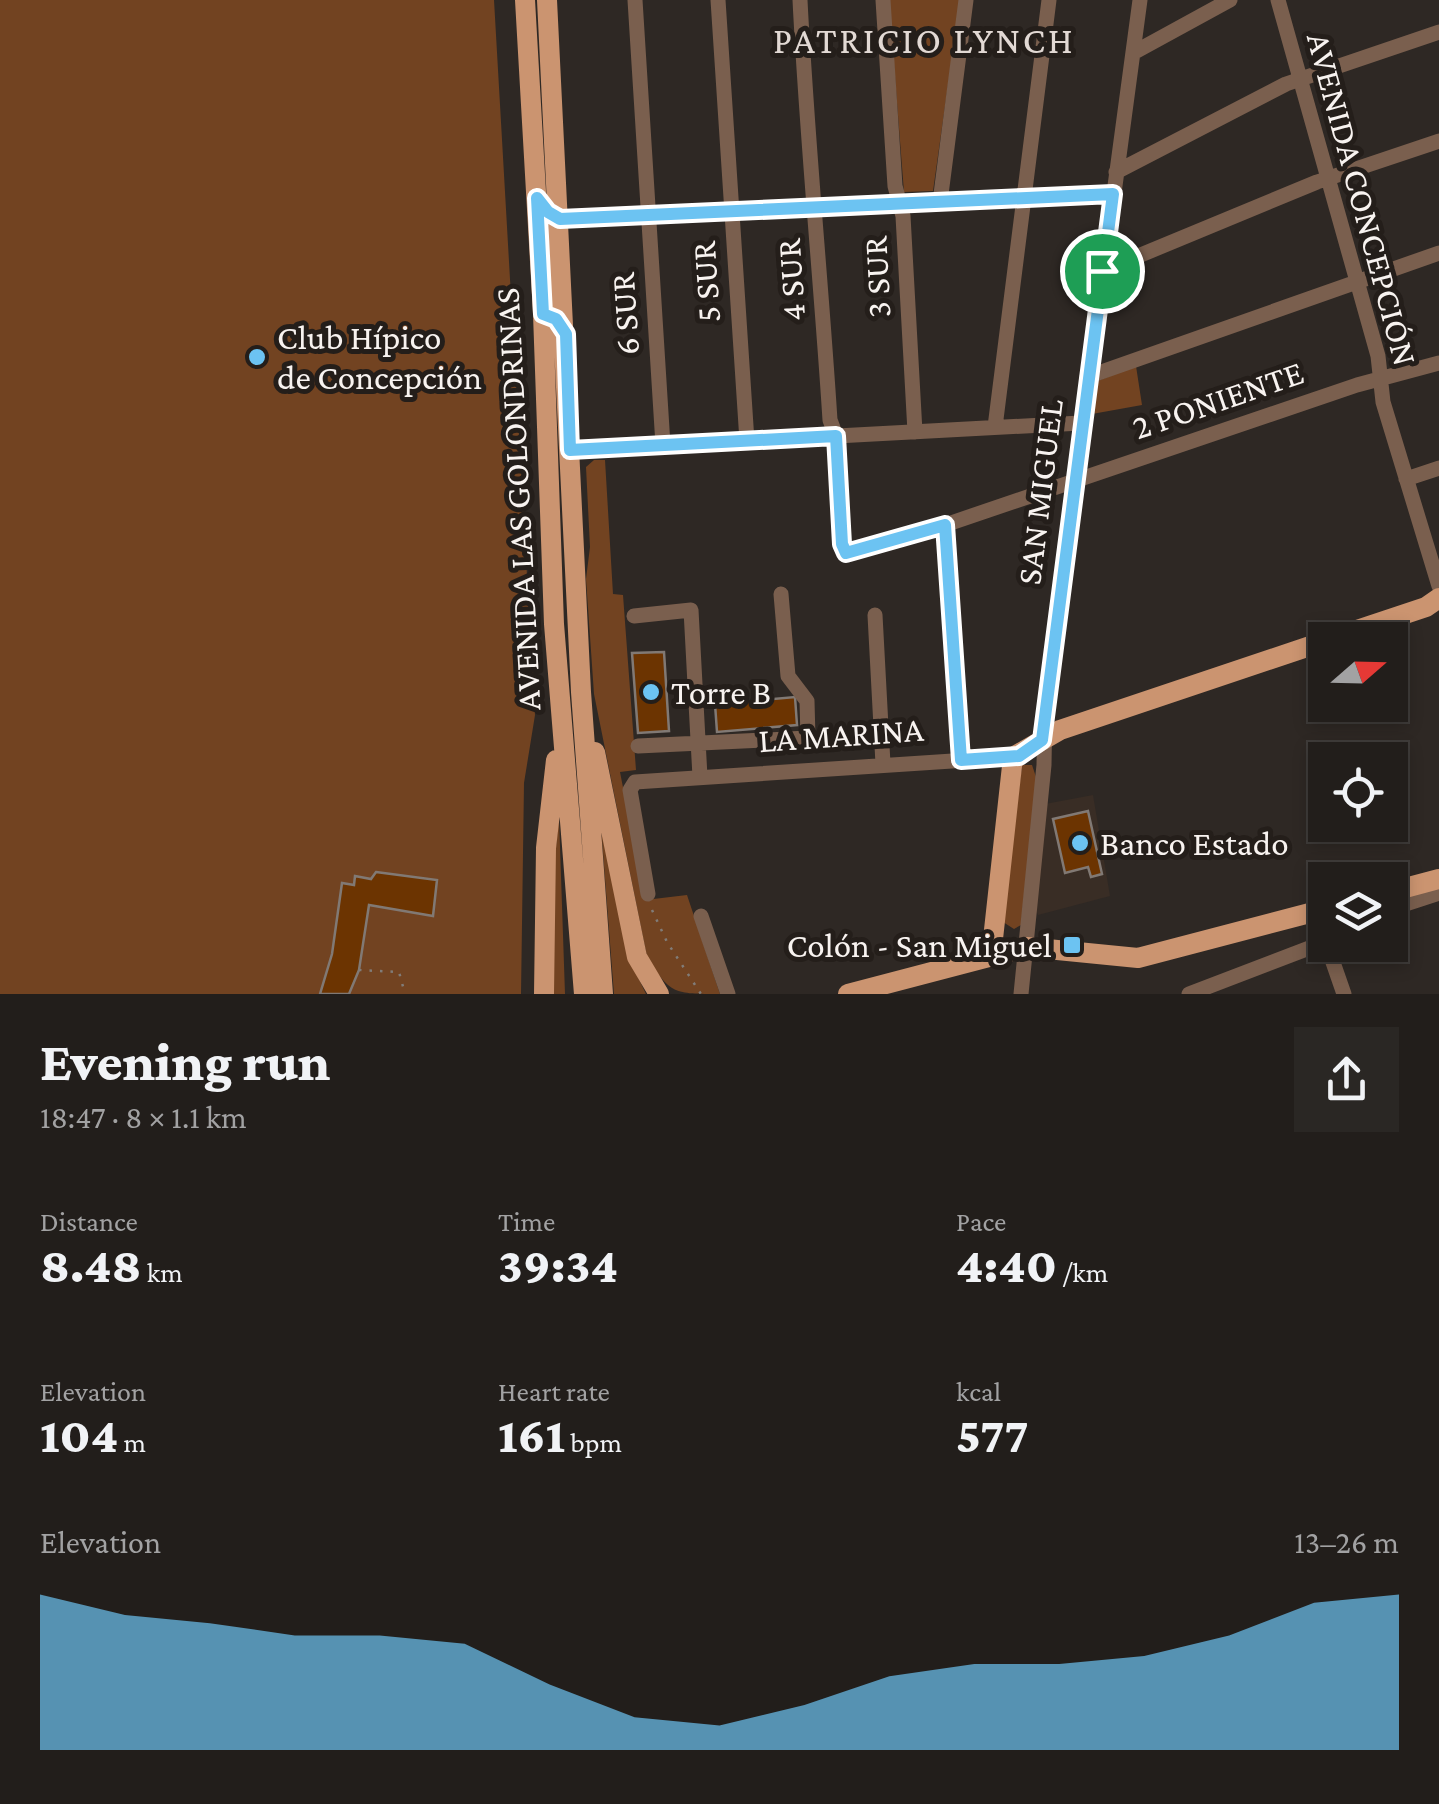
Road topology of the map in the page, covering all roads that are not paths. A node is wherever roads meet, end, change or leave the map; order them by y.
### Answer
1 (525, 0) edge
2 (547, 0) edge
3 (636, 0) edge
4 (718, 0) edge
5 (800, 0) edge
6 (882, 0) edge
7 (966, 0) edge
8 (1050, 0) edge
9 (1140, 0) edge
10 (1230, 0) edge
11 (1278, 0) edge
12 (1439, 32) edge
13 (1133, 53) junction
14 (1300, 78) junction
15 (1439, 141) edge
16 (1116, 172) junction
17 (1328, 178) junction
18 (1113, 194) junction
19 (537, 198) junction
20 (1024, 198) junction
21 (940, 202) junction
22 (900, 203) junction
23 (814, 207) junction
24 (732, 211) junction
25 (649, 215) junction
26 (560, 219) junction
27 (1439, 254) edge
28 (1102, 271) junction
29 (1356, 281) junction
30 (543, 314) junction
31 (566, 334) junction
32 (1439, 363) edge
33 (1087, 377) junction
34 (1380, 380) junction
35 (1081, 423) junction
36 (995, 428) junction
37 (915, 432) junction
38 (836, 436) junction
39 (747, 441) junction
40 (663, 445) junction
41 (570, 450) junction
42 (1439, 468) edge
43 (1406, 479) junction
44 (1073, 482) junction
45 (945, 525) junction
46 (846, 553) joint
47 (1439, 586) edge
48 (781, 594) dead end
49 (1439, 598) edge
50 (875, 615) dead end
51 (634, 616) dead end
52 (1381, 622) edge
53 (1308, 646) edge
54 (581, 692) junction
55 (561, 723) junction
56 (1042, 740) junction
57 (698, 743) junction
58 (638, 746) dead end
59 (1013, 757) junction
60 (961, 760) junction
61 (883, 764) junction
62 (700, 777) junction
63 (1439, 879) edge
64 (1408, 887) edge
65 (1439, 893) edge
66 (648, 894) road end
67 (1408, 903) edge
68 (1308, 913) edge
69 (701, 916) dead end
70 (1027, 947) junction
71 (1308, 951) edge
72 (991, 956) junction
73 (1332, 962) edge
74 (591, 963) junction
75 (862, 992) edge
76 (544, 994) edge
77 (584, 994) edge
78 (602, 994) edge
79 (660, 994) edge
80 (728, 994) edge
81 (1021, 994) edge
82 (1189, 994) edge
83 (1344, 994) edge

1 - 19 main road, AVENIDA LAS GOLONDRINAS
2 - 26 main road, AVENIDA LAS GOLONDRINAS
3 - 25 street, 6 SUR
4 - 24 street, 5 SUR
5 - 23 street, 4 SUR
6 - 22 street, 3 SUR
7 - 21 street
8 - 20 street
9 - 13 street, SAN MIGUEL
10 - 13 street
11 - 14 street, AVENIDA CONCEPCIÓN
12 - 14 street
13 - 16 street, SAN MIGUEL
14 - 16 street
14 - 17 street, AVENIDA CONCEPCIÓN
15 - 17 street
16 - 18 street, SAN MIGUEL
17 - 28 street
17 - 29 street, AVENIDA CONCEPCIÓN
18 - 20 street
18 - 28 street, SAN MIGUEL
19 - 26 main road
19 - 30 main road, AVENIDA LAS GOLONDRINAS
20 - 21 street
20 - 36 street
21 - 22 street
22 - 23 street
22 - 37 street, 3 SUR
23 - 24 street
23 - 38 street, 4 SUR
24 - 25 street
24 - 39 street, 5 SUR
25 - 26 street
25 - 40 street, 6 SUR
26 - 31 main road, AVENIDA LAS GOLONDRINAS
27 - 29 street
28 - 33 street, SAN MIGUEL
29 - 33 street
29 - 34 street, AVENIDA CONCEPCIÓN
30 - 31 street
30 - 55 main road, AVENIDA LAS GOLONDRINAS
31 - 41 main road, AVENIDA LAS GOLONDRINAS
32 - 34 street, 2 PONIENTE
33 - 35 street, SAN MIGUEL
34 - 43 street, AVENIDA CONCEPCIÓN
34 - 44 street, 2 PONIENTE
35 - 36 street, 2 PONIENTE
35 - 44 street, SAN MIGUEL
36 - 37 street, 2 PONIENTE
37 - 38 street, 2 PONIENTE
38 - 39 street, 2 PONIENTE
38 - 46 street, 4 SUR
39 - 40 street, 2 PONIENTE
40 - 41 street, 2 PONIENTE
41 - 54 main road, AVENIDA LAS GOLONDRINAS
42 - 43 street
43 - 47 street, AVENIDA CONCEPCIÓN
44 - 45 street, 2 PONIENTE
44 - 56 street, SAN MIGUEL
45 - 46 street, 2 PONIENTE
45 - 60 street
48 - 57 street
49 - 52 main road, LA MARINA
50 - 61 street
51 - 57 street
53 - 56 main road, LA MARINA
54 - 74 main road, AVENIDA LAS GOLONDRINAS
54 - 79 main road
55 - 74 main road, AVENIDA LAS GOLONDRINAS
55 - 76 main road
56 - 59 main road, LA MARINA
56 - 70 street, SAN MIGUEL
57 - 58 street
57 - 62 street
59 - 60 street, LA MARINA
59 - 72 main road
60 - 61 street, LA MARINA
61 - 62 street, LA MARINA
62 - 66 street, LA MARINA
63 - 64 main road
65 - 67 street
68 - 70 main road
69 - 80 street
70 - 72 main road
70 - 81 street, SAN MIGUEL
71 - 82 street
72 - 75 main road
73 - 83 street
74 - 77 main road, AVENIDA LAS GOLONDRINAS
74 - 78 main road, AVENIDA LAS GOLONDRINAS

